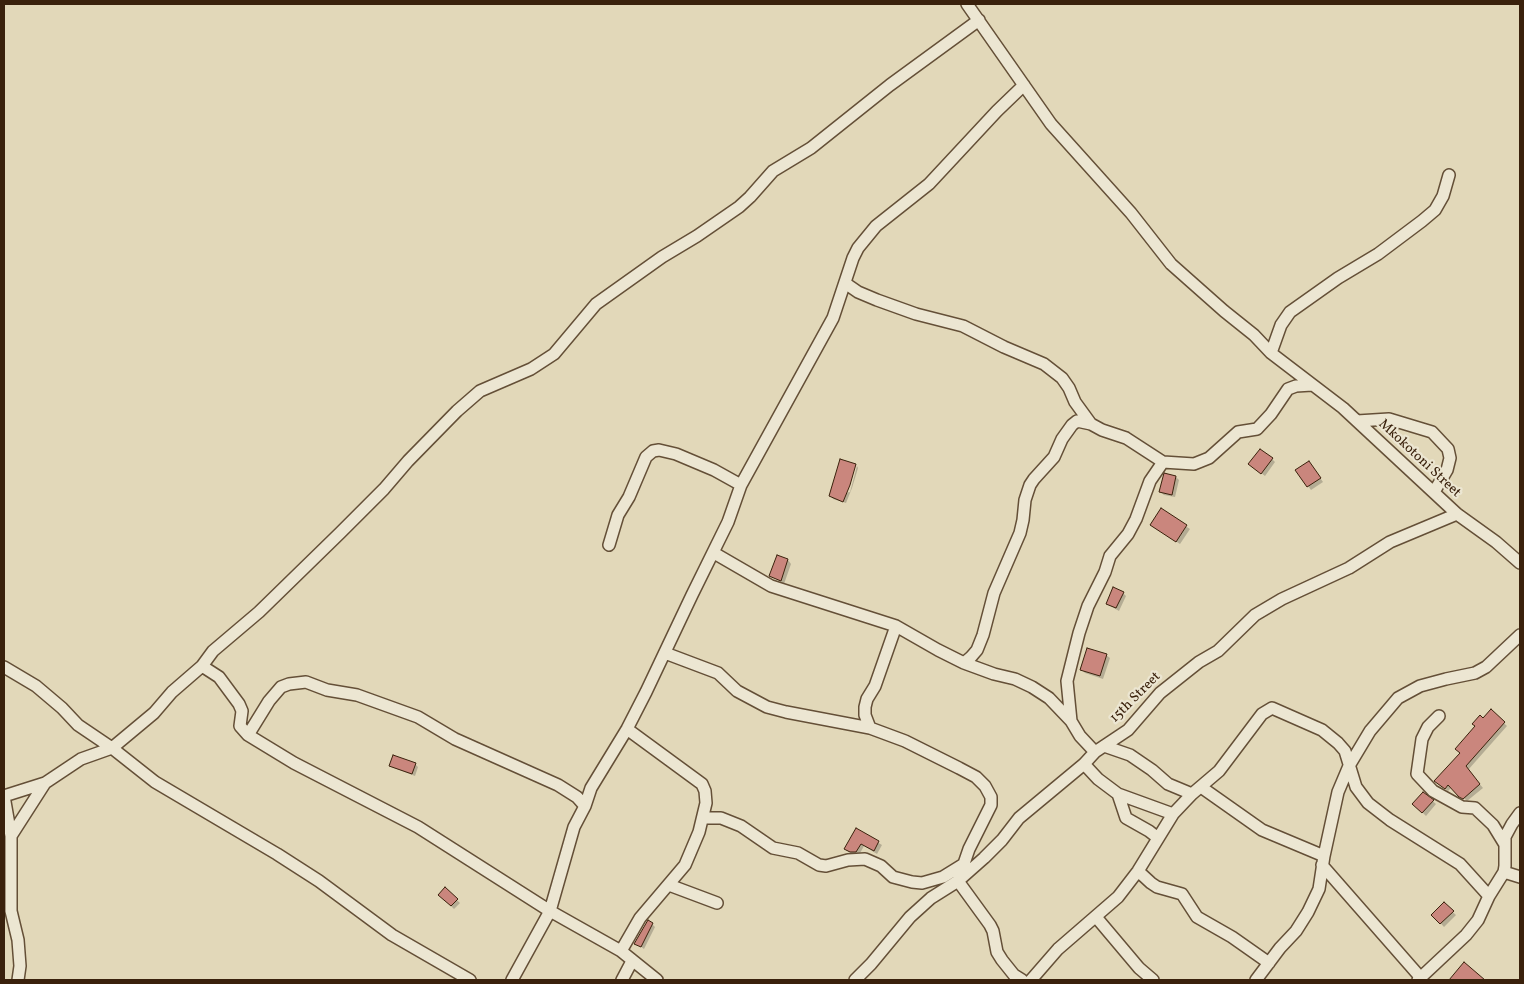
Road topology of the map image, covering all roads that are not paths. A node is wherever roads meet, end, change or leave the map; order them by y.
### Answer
1 (968, 4) edge
2 (978, 20) junction
3 (1024, 86) junction
4 (1449, 175) dead end
5 (844, 283) junction
6 (1271, 353) junction
7 (1312, 385) junction
8 (1357, 421) junction
9 (1090, 424) junction
10 (1164, 462) junction
11 (741, 485) junction
12 (1434, 492) junction
13 (1457, 514) junction
14 (609, 545) dead end
15 (714, 552) junction
16 (1520, 563) edge
17 (896, 626) junction
18 (1520, 635) edge
19 (664, 653) junction
20 (964, 663) junction
21 (202, 666) junction
22 (4, 667) edge
23 (1440, 716) dead end
24 (1071, 720) junction
25 (870, 728) junction
26 (627, 729) junction
27 (248, 736) junction
28 (112, 748) junction
29 (1099, 749) junction
30 (1084, 764) junction
31 (1349, 766) junction
32 (45, 783) junction
33 (1201, 787) junction
34 (1118, 794) junction
35 (1192, 794) junction
36 (4, 796) edge
37 (584, 806) junction
38 (1520, 813) edge
39 (1173, 814) junction
40 (703, 818) junction
41 (10, 836) junction
42 (1158, 838) junction
43 (1504, 843) junction
44 (1323, 860) junction
45 (964, 864) junction
46 (1138, 871) junction
47 (1504, 872) junction
48 (1520, 877) edge
49 (958, 881) junction
50 (669, 884) junction
51 (1489, 896) junction
52 (717, 903) dead end
53 (550, 911) junction
54 (1096, 918) junction
55 (620, 951) junction
56 (632, 961) junction
57 (1269, 963) junction
58 (1420, 979) edge
59 (18, 980) edge
60 (470, 980) edge
61 (512, 980) edge
62 (622, 980) edge
63 (657, 980) edge
64 (855, 980) edge
65 (1022, 980) edge
66 (1031, 980) edge
67 (1153, 980) edge
68 (1256, 980) edge

1 - 2 street, Mkokotoni Street
2 - 3 street, Mkokotoni Street
2 - 21 street
3 - 5 street
3 - 6 street, Mkokotoni Street
4 - 6 street
5 - 9 street
5 - 11 street
6 - 7 street, Mkokotoni Street
7 - 8 street, Mkokotoni Street
7 - 10 street
8 - 12 street, Mkokotoni Street
8 - 12 street
9 - 10 street
9 - 20 street
10 - 24 street
11 - 14 street
11 - 15 street
12 - 13 street, Mkokotoni Street
13 - 16 street, Mkokotoni Street
13 - 29 street, 15th Street
15 - 17 street
15 - 19 street
17 - 20 street
17 - 25 street
18 - 31 street
19 - 25 street
19 - 26 street
20 - 24 street
21 - 27 street
21 - 28 street
22 - 28 street
23 - 43 street
24 - 29 street
25 - 45 street
26 - 37 street
26 - 40 street
27 - 37 street
27 - 53 street
28 - 32 street
28 - 60 street
29 - 30 street, 15th Street
29 - 35 street
30 - 34 street
30 - 49 street, 15th Street
31 - 33 street
31 - 44 street
31 - 51 street
32 - 36 street
32 - 41 street
33 - 35 street
33 - 44 street
34 - 39 street
34 - 42 street
35 - 39 street
36 - 41 street
37 - 53 street
38 - 43 street
39 - 42 street
40 - 45 street
40 - 50 street
41 - 59 street
42 - 46 street
43 - 47 street
44 - 57 street
44 - 58 street
45 - 49 street
46 - 54 street
46 - 57 street
47 - 48 street
47 - 51 street
49 - 64 street, 15th Street
49 - 65 street
50 - 52 street
50 - 55 street
51 - 58 street
53 - 55 street
53 - 61 street
54 - 66 street
54 - 67 street
55 - 56 street
56 - 62 street
56 - 63 street
57 - 68 street

